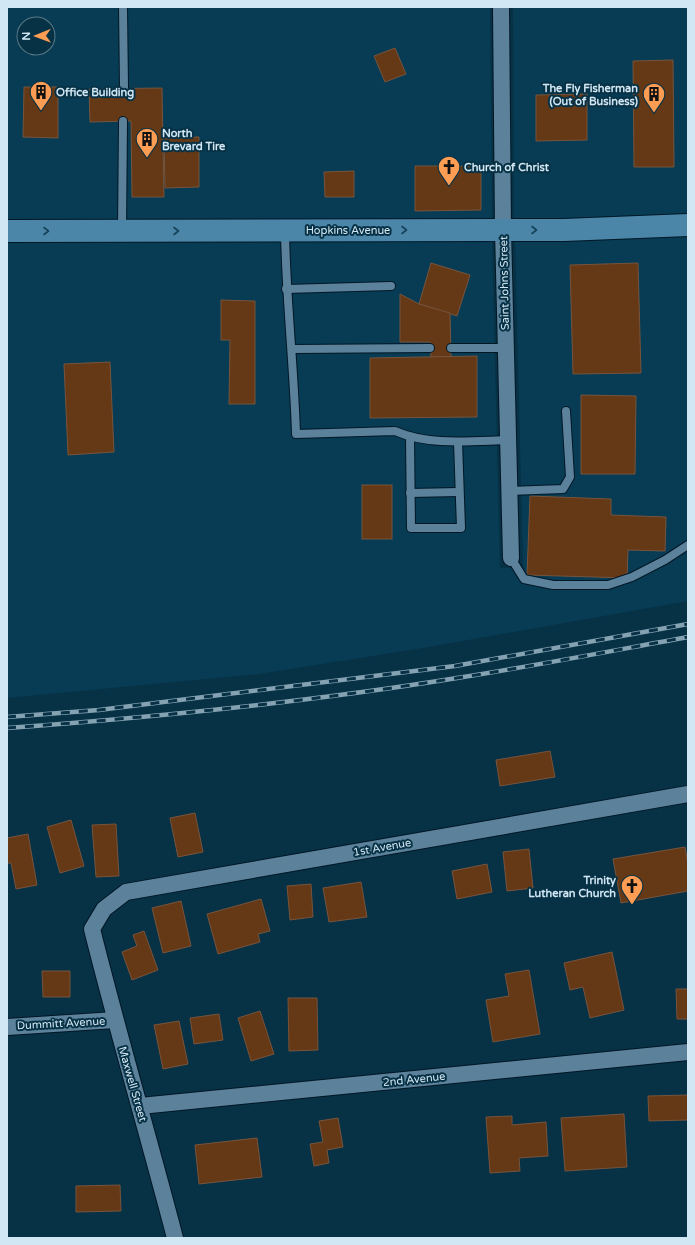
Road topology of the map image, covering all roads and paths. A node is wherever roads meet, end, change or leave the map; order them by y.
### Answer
1 (123, 7) edge
2 (501, 7) edge
3 (124, 88) dead end
4 (123, 121) dead end
5 (688, 225) edge
6 (503, 230) junction
7 (122, 231) junction
8 (285, 231) junction
9 (7, 232) edge
10 (391, 286) dead end
11 (286, 289) junction
12 (430, 348) dead end
13 (451, 348) dead end
14 (506, 348) junction
15 (292, 349) junction
16 (566, 411) dead end
17 (410, 437) junction
18 (508, 440) junction
19 (458, 442) junction
20 (509, 491) junction
21 (459, 492) junction
22 (410, 493) junction
23 (688, 545) edge
24 (511, 558) joint
25 (688, 794) edge
26 (92, 929) joint
27 (115, 1020) junction
28 (7, 1027) edge
29 (688, 1052) edge
30 (140, 1106) junction
31 (175, 1238) edge

1 - 3 lane
2 - 6 street, Saint Johns Street
4 - 7 lane
6 -> 5 main road, Hopkins Avenue
8 -> 6 main road, Hopkins Avenue
6 - 14 street, Saint Johns Street
7 -> 8 main road, Hopkins Avenue
9 -> 7 main road, Hopkins Avenue
8 - 11 lane
10 - 11 lane
11 - 15 lane
12 - 15 lane
13 - 14 lane
14 - 18 street, Saint Johns Street
15 - 17 lane
16 - 20 lane
17 - 19 lane
17 - 22 lane
18 - 19 lane
18 - 20 street, Saint Johns Street
19 - 21 lane
20 - 24 street, Saint Johns Street
21 - 22 lane
21 - 22 lane
23 - 24 lane
25 - 26 street, 1st Avenue
26 - 27 street, Maxwell Street
27 - 28 street, Dummitt Avenue
27 - 30 street, Maxwell Street
29 - 30 street, 2nd Avenue
30 - 31 street, Maxwell Street

